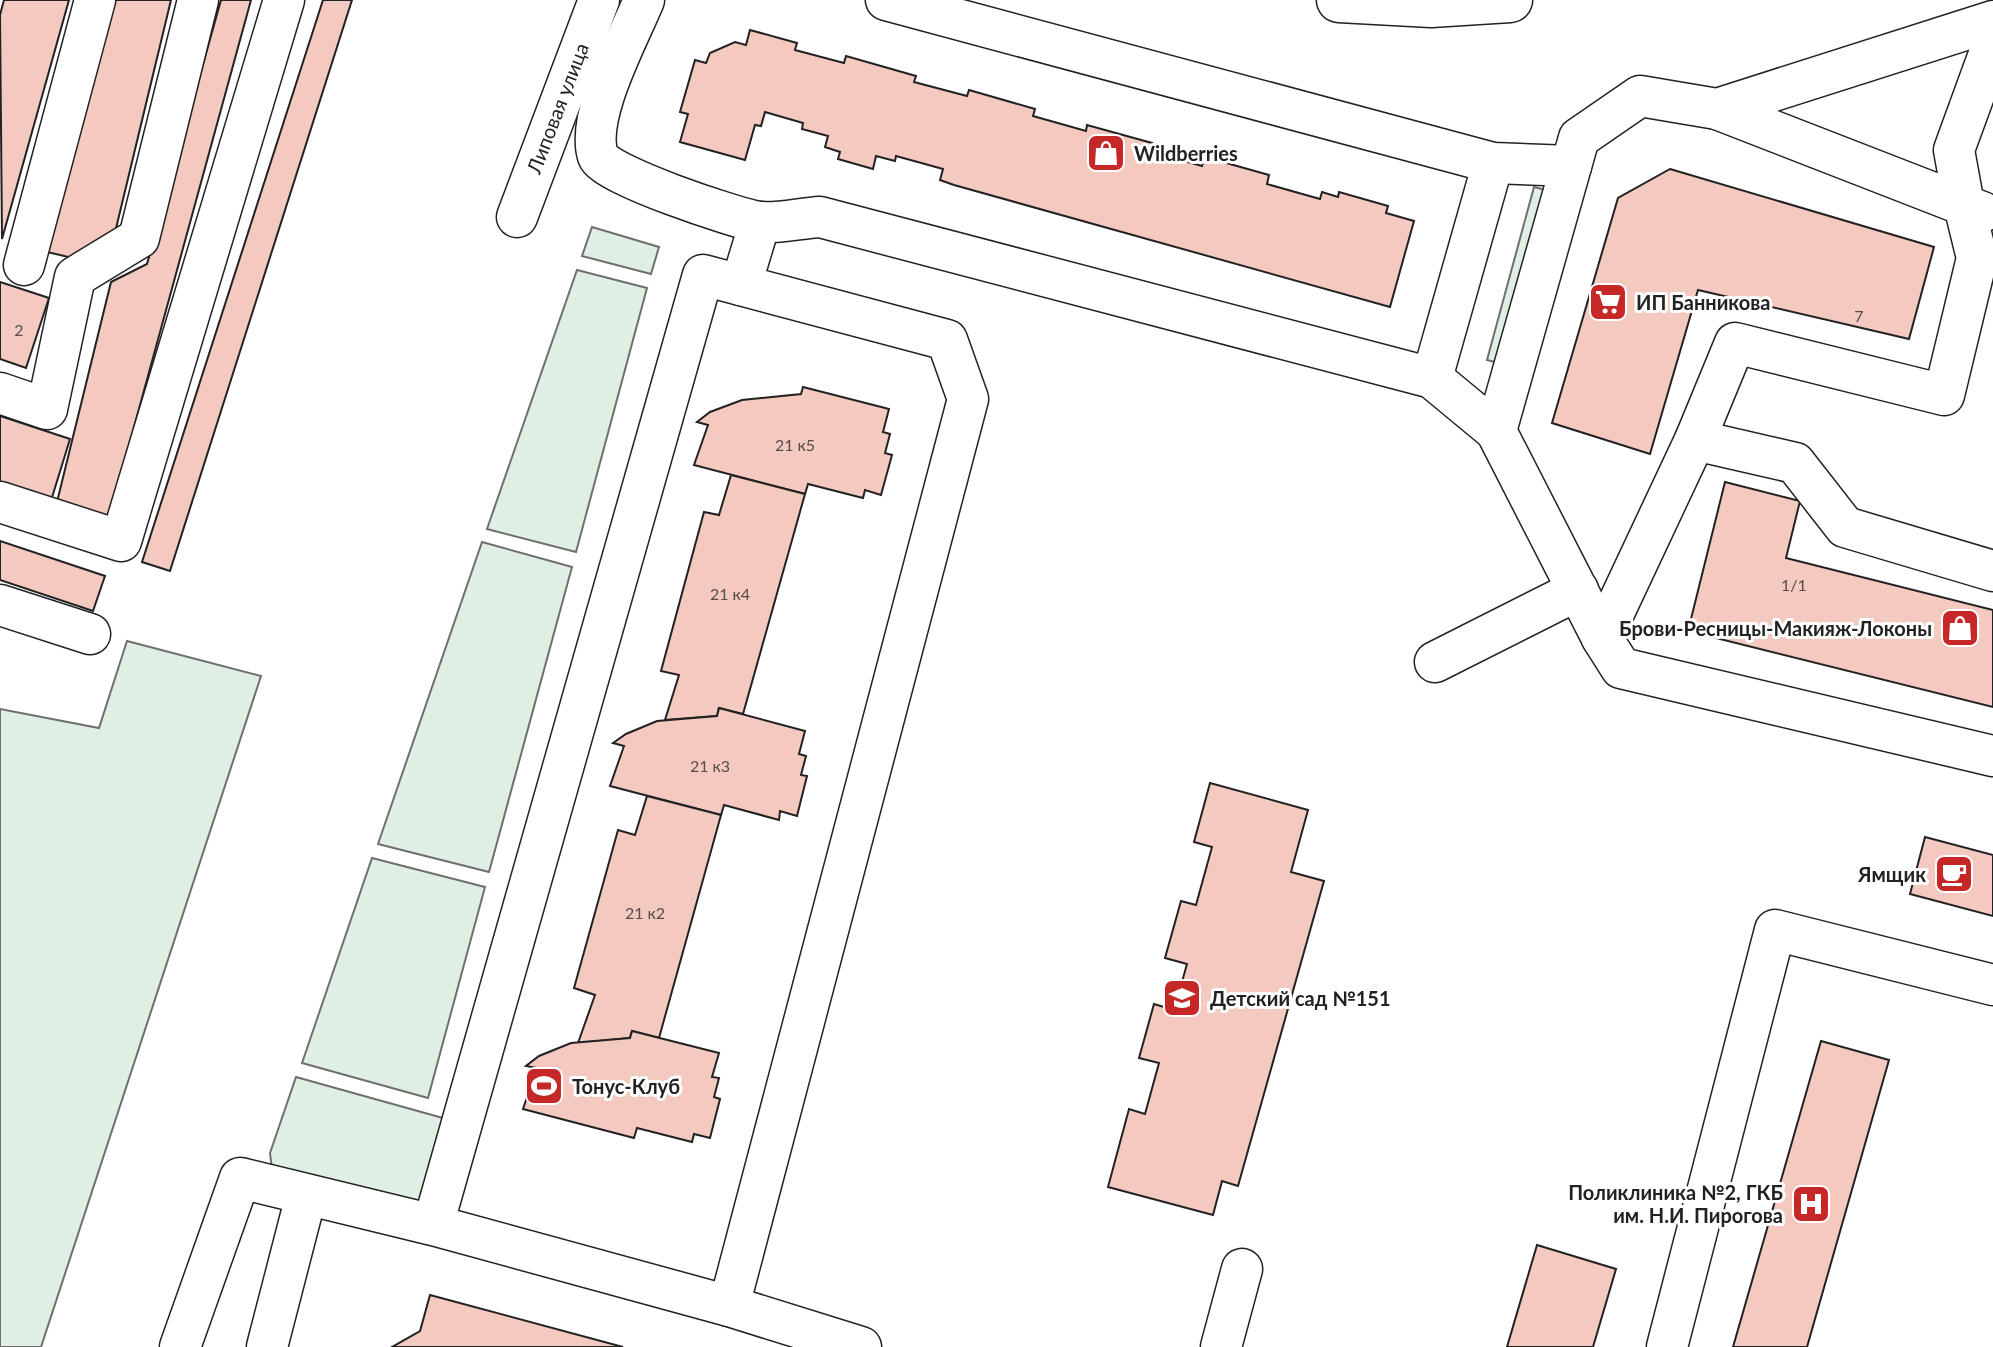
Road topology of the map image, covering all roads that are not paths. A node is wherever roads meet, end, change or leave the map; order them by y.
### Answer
1 (95, 0) edge
2 (198, 0) edge
3 (284, 0) edge
4 (599, 0) edge
5 (644, 0) edge
6 (886, 0) edge
7 (1339, 0) edge
8 (1510, 0) edge
9 (1993, 21) edge
10 (1993, 43) edge
11 (1717, 109) junction
12 (545, 137) junction
13 (598, 157) junction
14 (1493, 163) junction
15 (1571, 166) junction
16 (1978, 210) edge
17 (517, 217) dead end
18 (760, 222) junction
19 (12, 261) edge
20 (75, 277) junction
21 (741, 285) junction
22 (1432, 378) junction
23 (0, 393) edge
24 (1496, 431) junction
25 (1695, 440) junction
26 (0, 502) edge
27 (1993, 571) edge
28 (1578, 590) junction
29 (0, 605) edge
30 (90, 634) dead end
31 (1602, 638) junction
32 (1435, 662) dead end
33 (1993, 756) edge
34 (1993, 985) edge
35 (306, 1196) junction
36 (433, 1225) junction
37 (1242, 1269) dead end
38 (729, 1306) junction
39 (180, 1347) edge
40 (267, 1347) edge
41 (861, 1347) edge
42 (1221, 1347) edge
43 (1667, 1347) edge

1 - 19 street
2 - 20 street
3 - 26 street
4 - 12 street, Липовая улица
5 - 13 street
6 - 14 street
7 - 8 main road
9 - 11 street
10 - 16 street
11 - 15 street
11 - 16 street
12 - 13 street
12 - 17 street, Липовая улица
13 - 18 street
14 - 15 street
14 - 22 street
15 - 24 street
16 - 25 street
18 - 21 street
18 - 22 street
19 - 20 street
20 - 23 street
21 - 36 street
21 - 38 street
22 - 24 street
24 - 28 street
25 - 27 street
25 - 31 street
28 - 31 street
28 - 32 street
29 - 30 street
31 - 33 street
34 - 43 street
35 - 36 street
35 - 39 street
35 - 40 street
36 - 38 street
37 - 42 street
38 - 41 street

